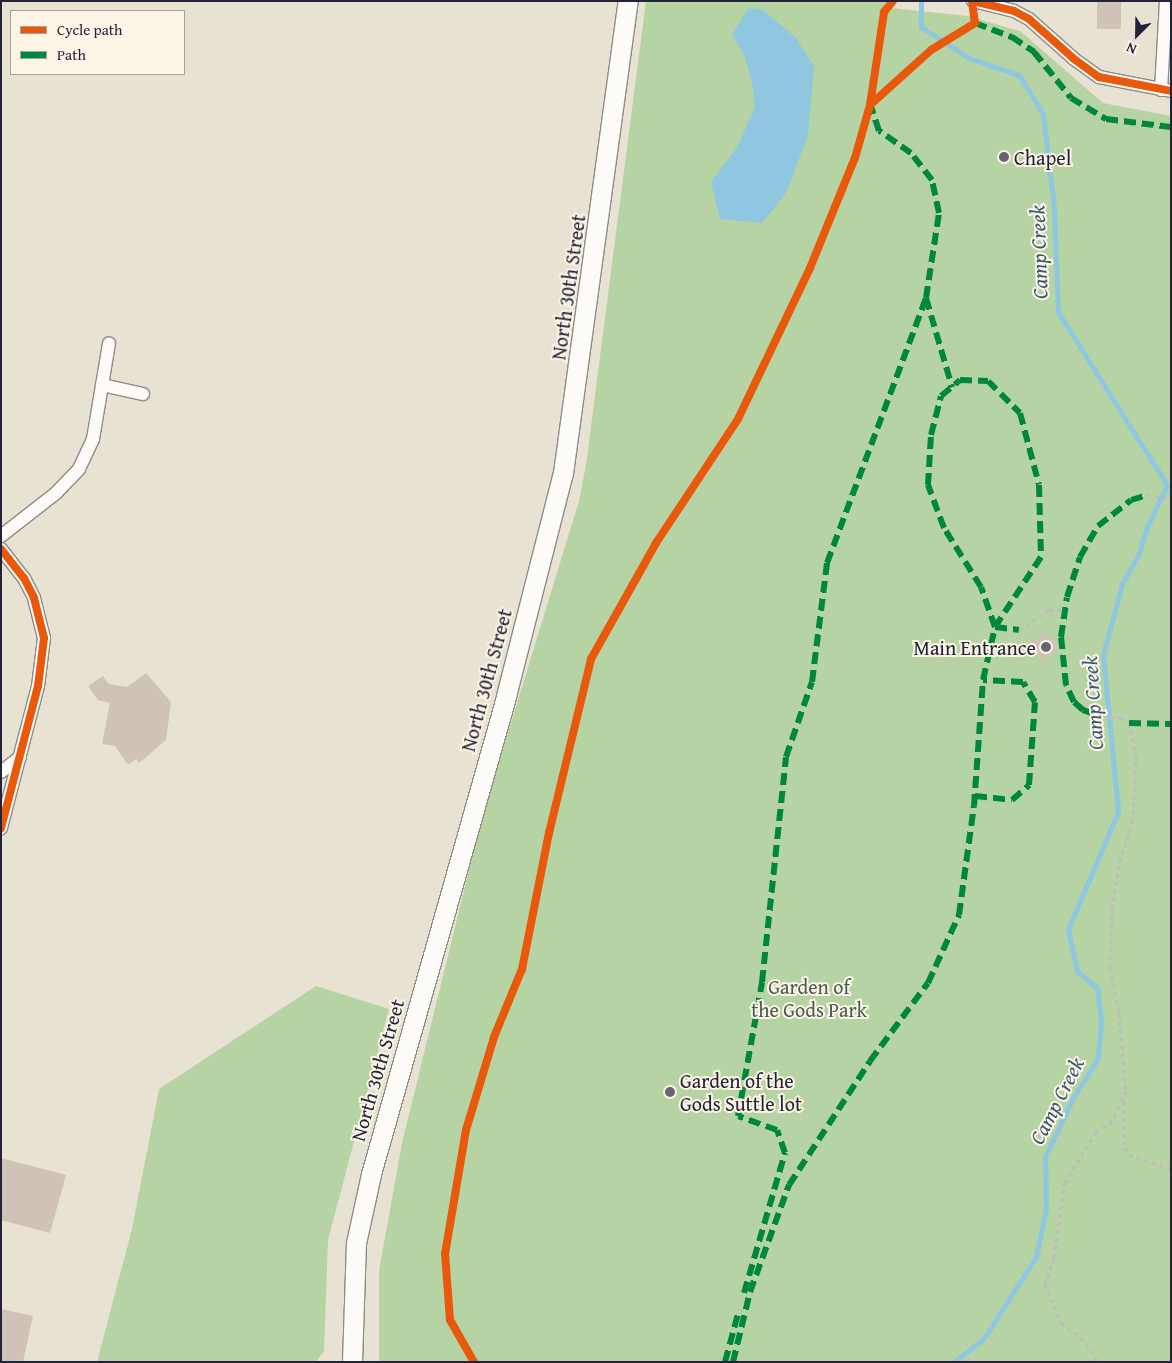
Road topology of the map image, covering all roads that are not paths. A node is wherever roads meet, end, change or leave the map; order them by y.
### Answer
1 (628, 1) edge
2 (974, 1) edge
3 (1166, 1) edge
4 (1166, 90) edge
5 (109, 343) dead end
6 (102, 385) junction
7 (143, 394) dead end
8 (1, 536) edge
9 (1, 549) edge
10 (20, 757) junction
11 (1, 772) edge
12 (1, 828) edge
13 (352, 1362) edge

1 - 13 main road, North 30th Street
2 - 4 street
3 - 4 street
5 - 6 street
6 - 7 street
6 - 8 street
9 - 10 street
10 - 11 street
10 - 12 street

